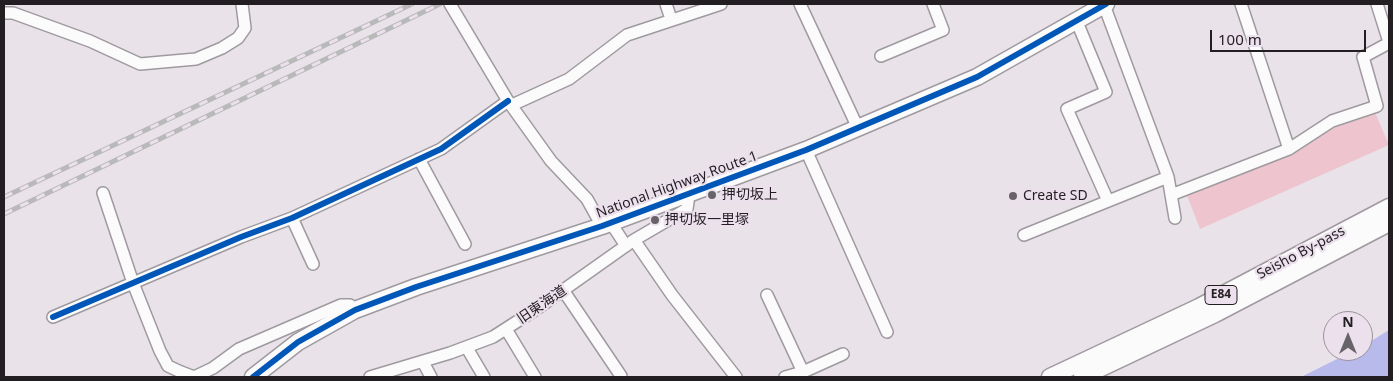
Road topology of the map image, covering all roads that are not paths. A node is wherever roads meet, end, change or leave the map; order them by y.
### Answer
1 (242, 4) edge
2 (450, 4) edge
3 (666, 4) edge
4 (721, 4) edge
5 (800, 4) edge
6 (932, 4) edge
7 (1105, 4) edge
8 (1241, 4) edge
9 (1377, 4) edge
10 (4, 13) edge
11 (672, 19) junction
12 (1076, 22) junction
13 (1389, 42) edge
14 (881, 56) dead end
15 (510, 103) junction
16 (858, 128) junction
17 (806, 150) junction
18 (1289, 150) junction
19 (419, 159) junction
20 (1168, 177) junction
21 (103, 192) dead end
22 (689, 195) junction
23 (1171, 195) junction
24 (1108, 201) junction
25 (1389, 207) edge
26 (292, 218) junction
27 (1175, 218) dead end
28 (1389, 223) edge
29 (607, 225) junction
30 (1024, 235) dead end
31 (630, 243) junction
32 (465, 244) dead end
33 (312, 264) dead end
34 (134, 283) junction
35 (563, 290) junction
36 (767, 295) dead end
37 (356, 310) junction
38 (53, 317) dead end
39 (506, 329) junction
40 (887, 332) dead end
41 (467, 348) junction
42 (843, 354) dead end
43 (423, 362) junction
44 (803, 372) junction
45 (621, 376) dead end
46 (253, 377) edge
47 (370, 377) edge
48 (431, 377) edge
49 (484, 377) edge
50 (534, 377) edge
51 (736, 377) edge
52 (785, 377) edge
53 (1050, 377) edge
54 (1082, 377) edge

1 - 10 street
2 - 15 street
3 - 11 street
4 - 11 street
5 - 16 street
6 - 14 street
7 - 12 highway, National Highway Route 1
7 - 20 street
8 - 18 street
9 - 13 street
11 - 15 street
12 - 16 highway, National Highway Route 1
12 - 24 street
13 - 18 street
15 - 19 street
15 - 29 street
16 - 17 highway, National Highway Route 1
17 - 22 highway, National Highway Route 1
17 - 40 street
18 - 23 street
19 - 26 street
19 - 32 street
20 - 23 street
20 - 24 street
21 - 34 street
22 - 29 highway, National Highway Route 1
22 - 31 street, 旧東海道
23 - 27 street
24 - 30 street
25 - 53 highway, Seisho By-pass / E84
26 - 33 street
26 - 34 street
28 - 54 highway, Seisho By-pass / E84
29 - 31 street
29 - 37 highway, National Highway Route 1
31 - 35 street, 旧東海道
31 - 51 street
34 - 37 street
34 - 38 street
35 - 39 street, 旧東海道
35 - 45 street
36 - 44 street
37 - 46 highway, National Highway Route 1
39 - 41 street, 旧東海道
39 - 50 street
41 - 43 street, 旧東海道
41 - 49 street
42 - 44 street
43 - 47 street, 旧東海道
43 - 48 street
44 - 52 street

